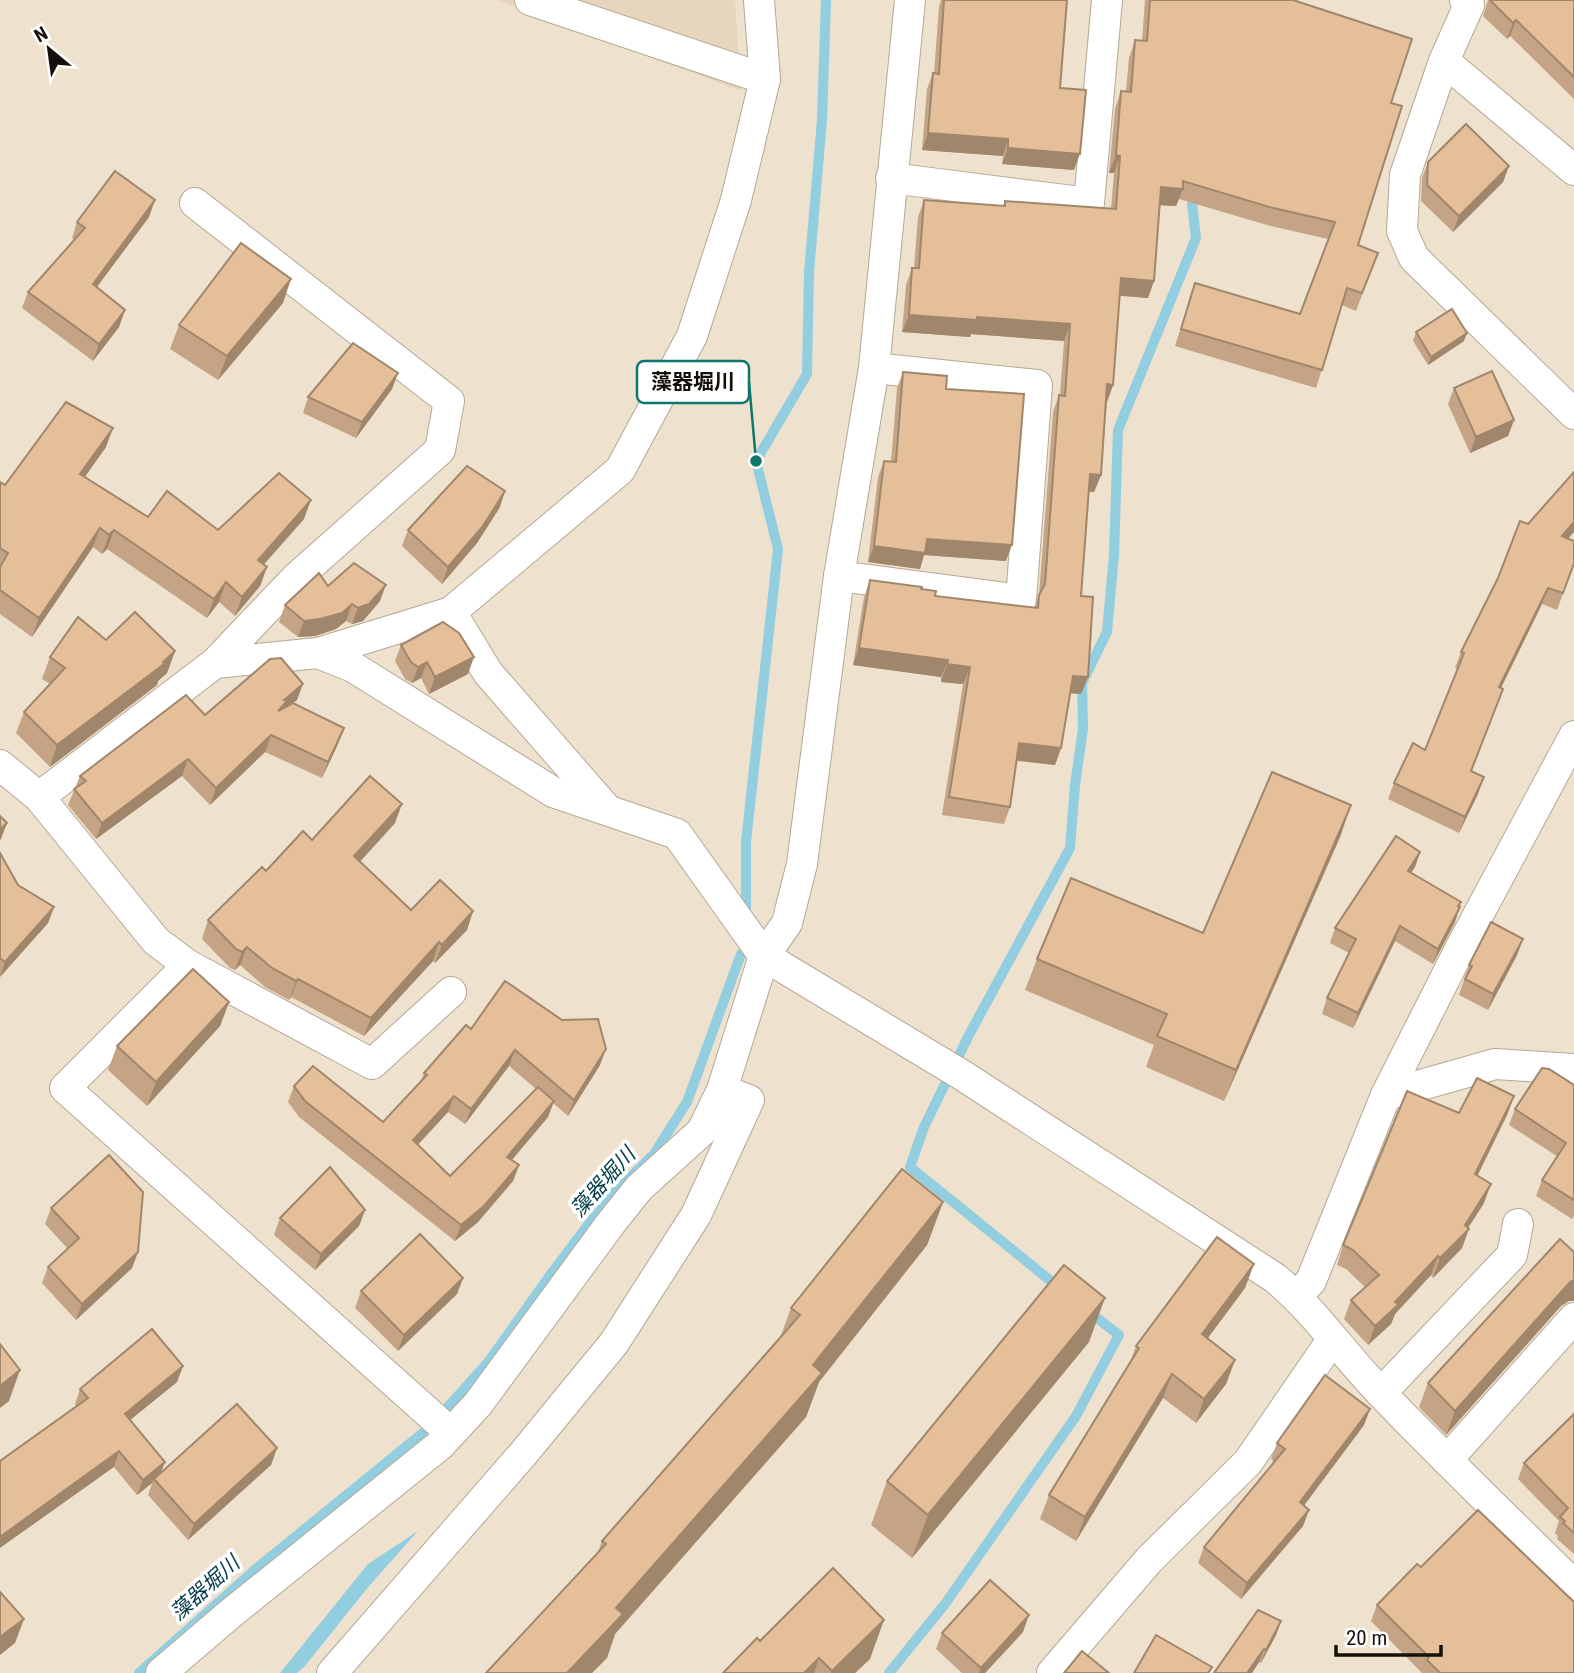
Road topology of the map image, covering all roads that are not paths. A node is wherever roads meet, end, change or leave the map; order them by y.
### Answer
1 (530, 0) edge
2 (759, 0) edge
3 (910, 0) edge
4 (1107, 0) edge
5 (1465, 0) edge
6 (1444, 61) junction
7 (765, 79) junction
8 (1574, 170) edge
9 (891, 178) junction
10 (195, 202) dead end
11 (874, 368) junction
12 (1574, 414) edge
13 (839, 576) junction
14 (451, 612) junction
15 (318, 653) junction
16 (215, 663) junction
17 (1574, 736) edge
18 (0, 765) edge
19 (39, 797) junction
20 (608, 810) junction
21 (764, 956) junction
22 (188, 965) junction
23 (451, 992) dead end
24 (1574, 1069) edge
25 (722, 1090) junction
26 (1385, 1095) junction
27 (1518, 1224) dead end
28 (1297, 1296) junction
29 (1574, 1318) edge
30 (1332, 1340) junction
31 (1381, 1393) junction
32 (451, 1433) junction
33 (1447, 1460) junction
34 (1574, 1585) edge
35 (161, 1673) edge
36 (332, 1673) edge
37 (1052, 1673) edge

1 - 7 street
2 - 7 street
3 - 9 street
4 - 9 street
5 - 6 street
6 - 8 street
6 - 12 street
7 - 14 street
9 - 11 street
10 - 16 street
11 - 13 street
11 - 13 street
13 - 21 street
14 - 15 street
14 - 20 street
15 - 16 street
15 - 20 street
16 - 19 street
17 - 26 street
18 - 19 street
19 - 22 street
20 - 21 street
21 - 25 street
21 - 28 street
22 - 23 street
22 - 32 street
24 - 26 street
25 - 32 street
25 - 36 street
26 - 28 street
27 - 31 street
28 - 30 street
29 - 33 street
30 - 31 street
30 - 37 street
31 - 33 street
32 - 35 street
33 - 34 street

